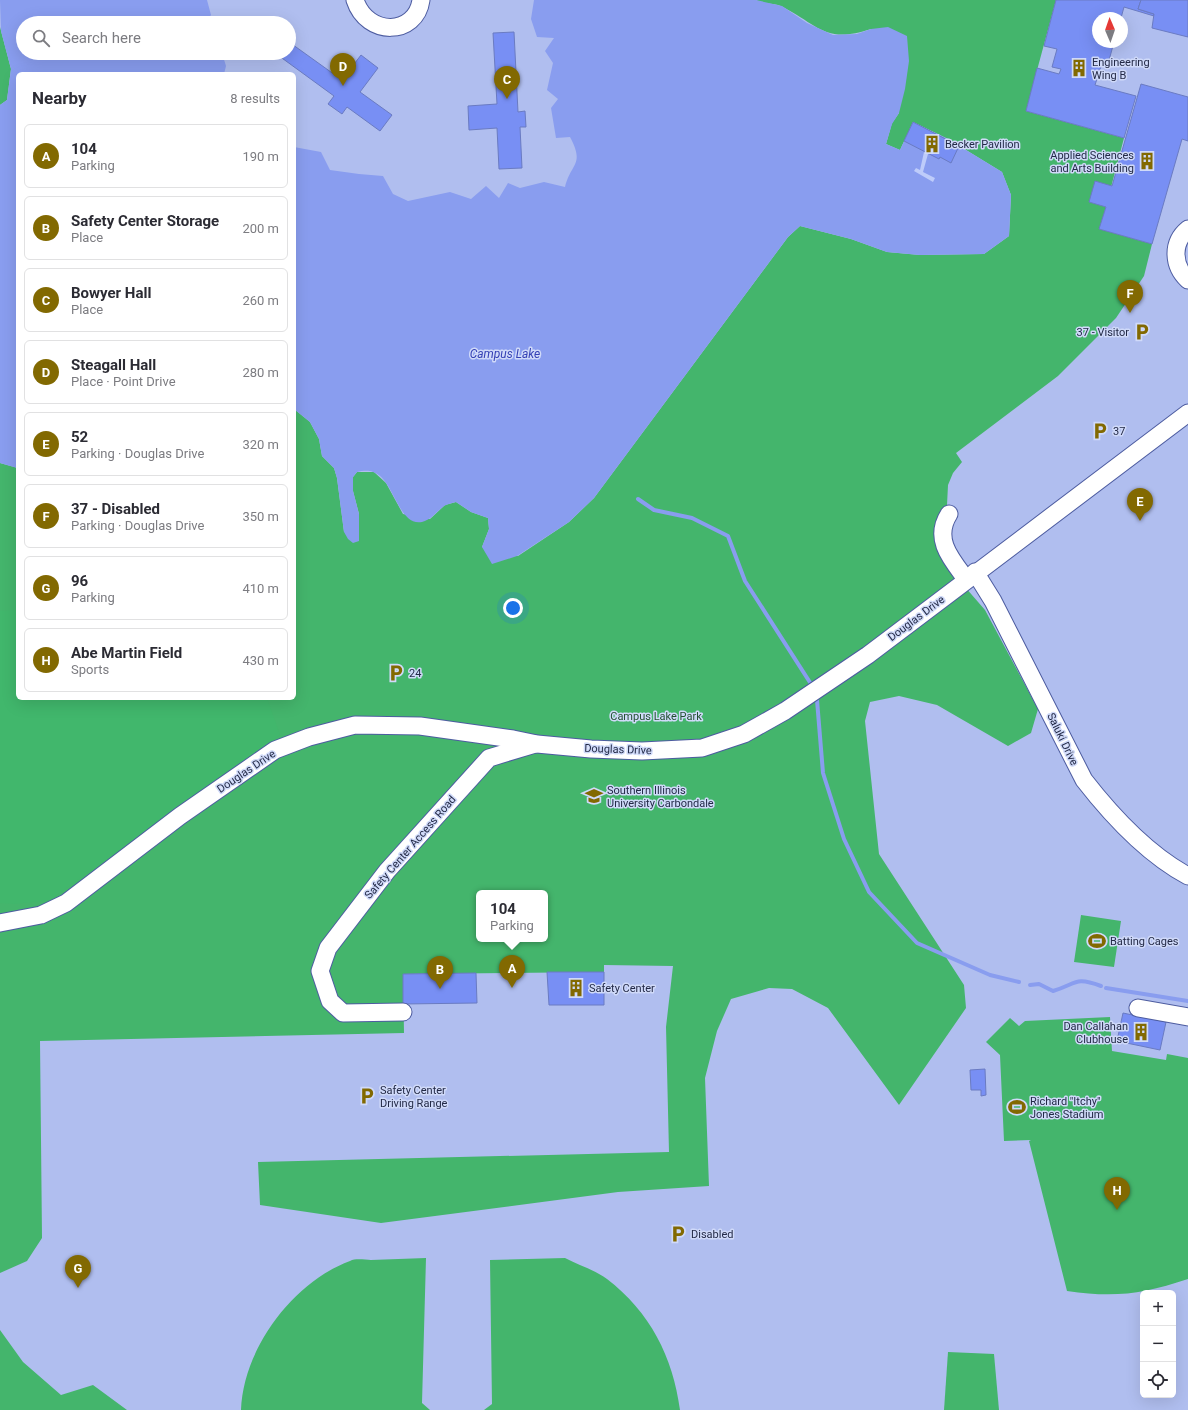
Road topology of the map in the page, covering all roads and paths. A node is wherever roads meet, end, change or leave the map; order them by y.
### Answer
1 (355, 0) edge
2 (421, 0) edge
3 (1188, 230) edge
4 (1188, 280) edge
5 (1188, 413) edge
6 (950, 514) dead end
7 (971, 576) junction
8 (537, 744) junction
9 (1188, 876) edge
10 (0, 923) edge
11 (1138, 1008) dead end
12 (403, 1012) dead end
13 (1188, 1017) edge

1 - 2 street
3 - 4 street
5 - 7 street, Douglas Drive
6 - 7 street, Saluki Drive
7 - 8 street, Douglas Drive
7 - 9 street, Saluki Drive
8 - 10 street, Douglas Drive
8 - 12 street, Safety Center Access Road
11 - 13 street

